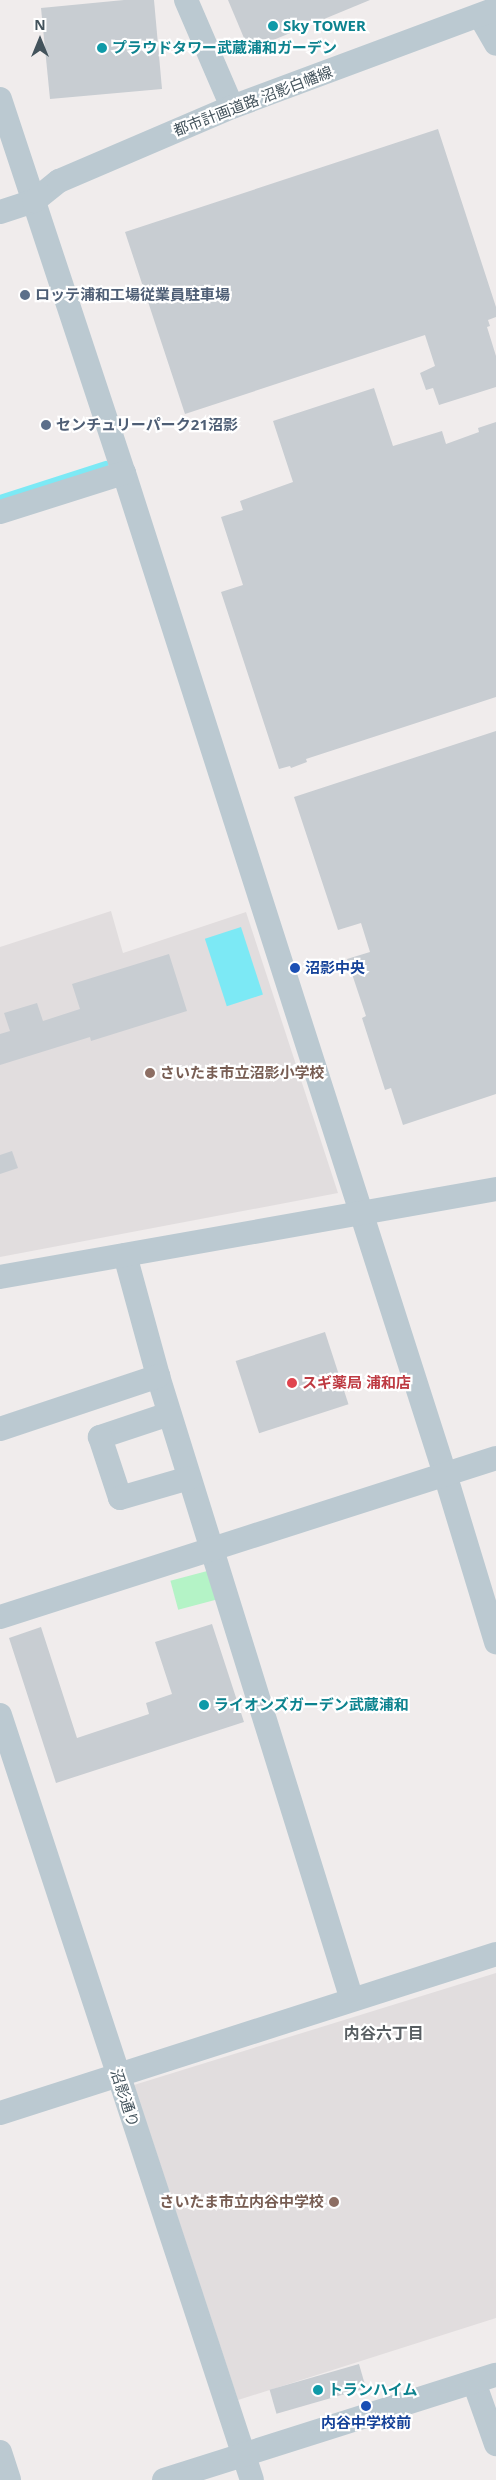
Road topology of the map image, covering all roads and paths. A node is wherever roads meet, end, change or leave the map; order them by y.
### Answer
1 (186, 0) edge
2 (488, 13) edge
3 (496, 44) edge
4 (0, 99) edge
5 (232, 107) junction
6 (34, 201) junction
7 (0, 212) edge
8 (124, 473) junction
9 (0, 512) edge
10 (496, 1189) edge
11 (360, 1213) junction
12 (125, 1255) junction
13 (0, 1277) edge
14 (158, 1376) junction
15 (169, 1414) junction
16 (0, 1428) edge
17 (496, 1458) edge
18 (444, 1474) junction
19 (190, 1478) junction
20 (212, 1549) junction
21 (0, 1617) edge
22 (496, 1642) edge
23 (0, 1715) edge
24 (496, 1954) edge
25 (352, 2000) junction
26 (117, 2076) junction
27 (0, 2114) edge
28 (485, 2379) edge
29 (496, 2444) edge
30 (0, 2452) edge
31 (245, 2455) junction
32 (9, 2480) edge
33 (164, 2480) edge
34 (252, 2480) edge

1 - 5 street
2 - 3 street
2 - 5 street, 都市計画道路 沼影白幡線
4 - 6 street
5 - 6 street, 都市計画道路 沼影白幡線
6 - 7 street, 都市計画道路 沼影白幡線
6 - 8 street
8 - 9 street
8 - 11 street
10 - 11 street
11 - 12 street
11 - 18 street
12 - 13 street
12 - 14 street
14 - 15 street
14 - 16 street
15 - 19 street
15 - 19 street
17 - 18 street
18 - 20 street
18 - 22 street
19 - 20 street
20 - 21 street
20 - 25 street
23 - 26 street, 沼影通り
24 - 25 street
25 - 26 street
26 - 27 street
26 - 31 street, 沼影通り
28 - 29 street
28 - 31 street
30 - 32 street
31 - 33 street
31 - 34 street, 沼影通り

